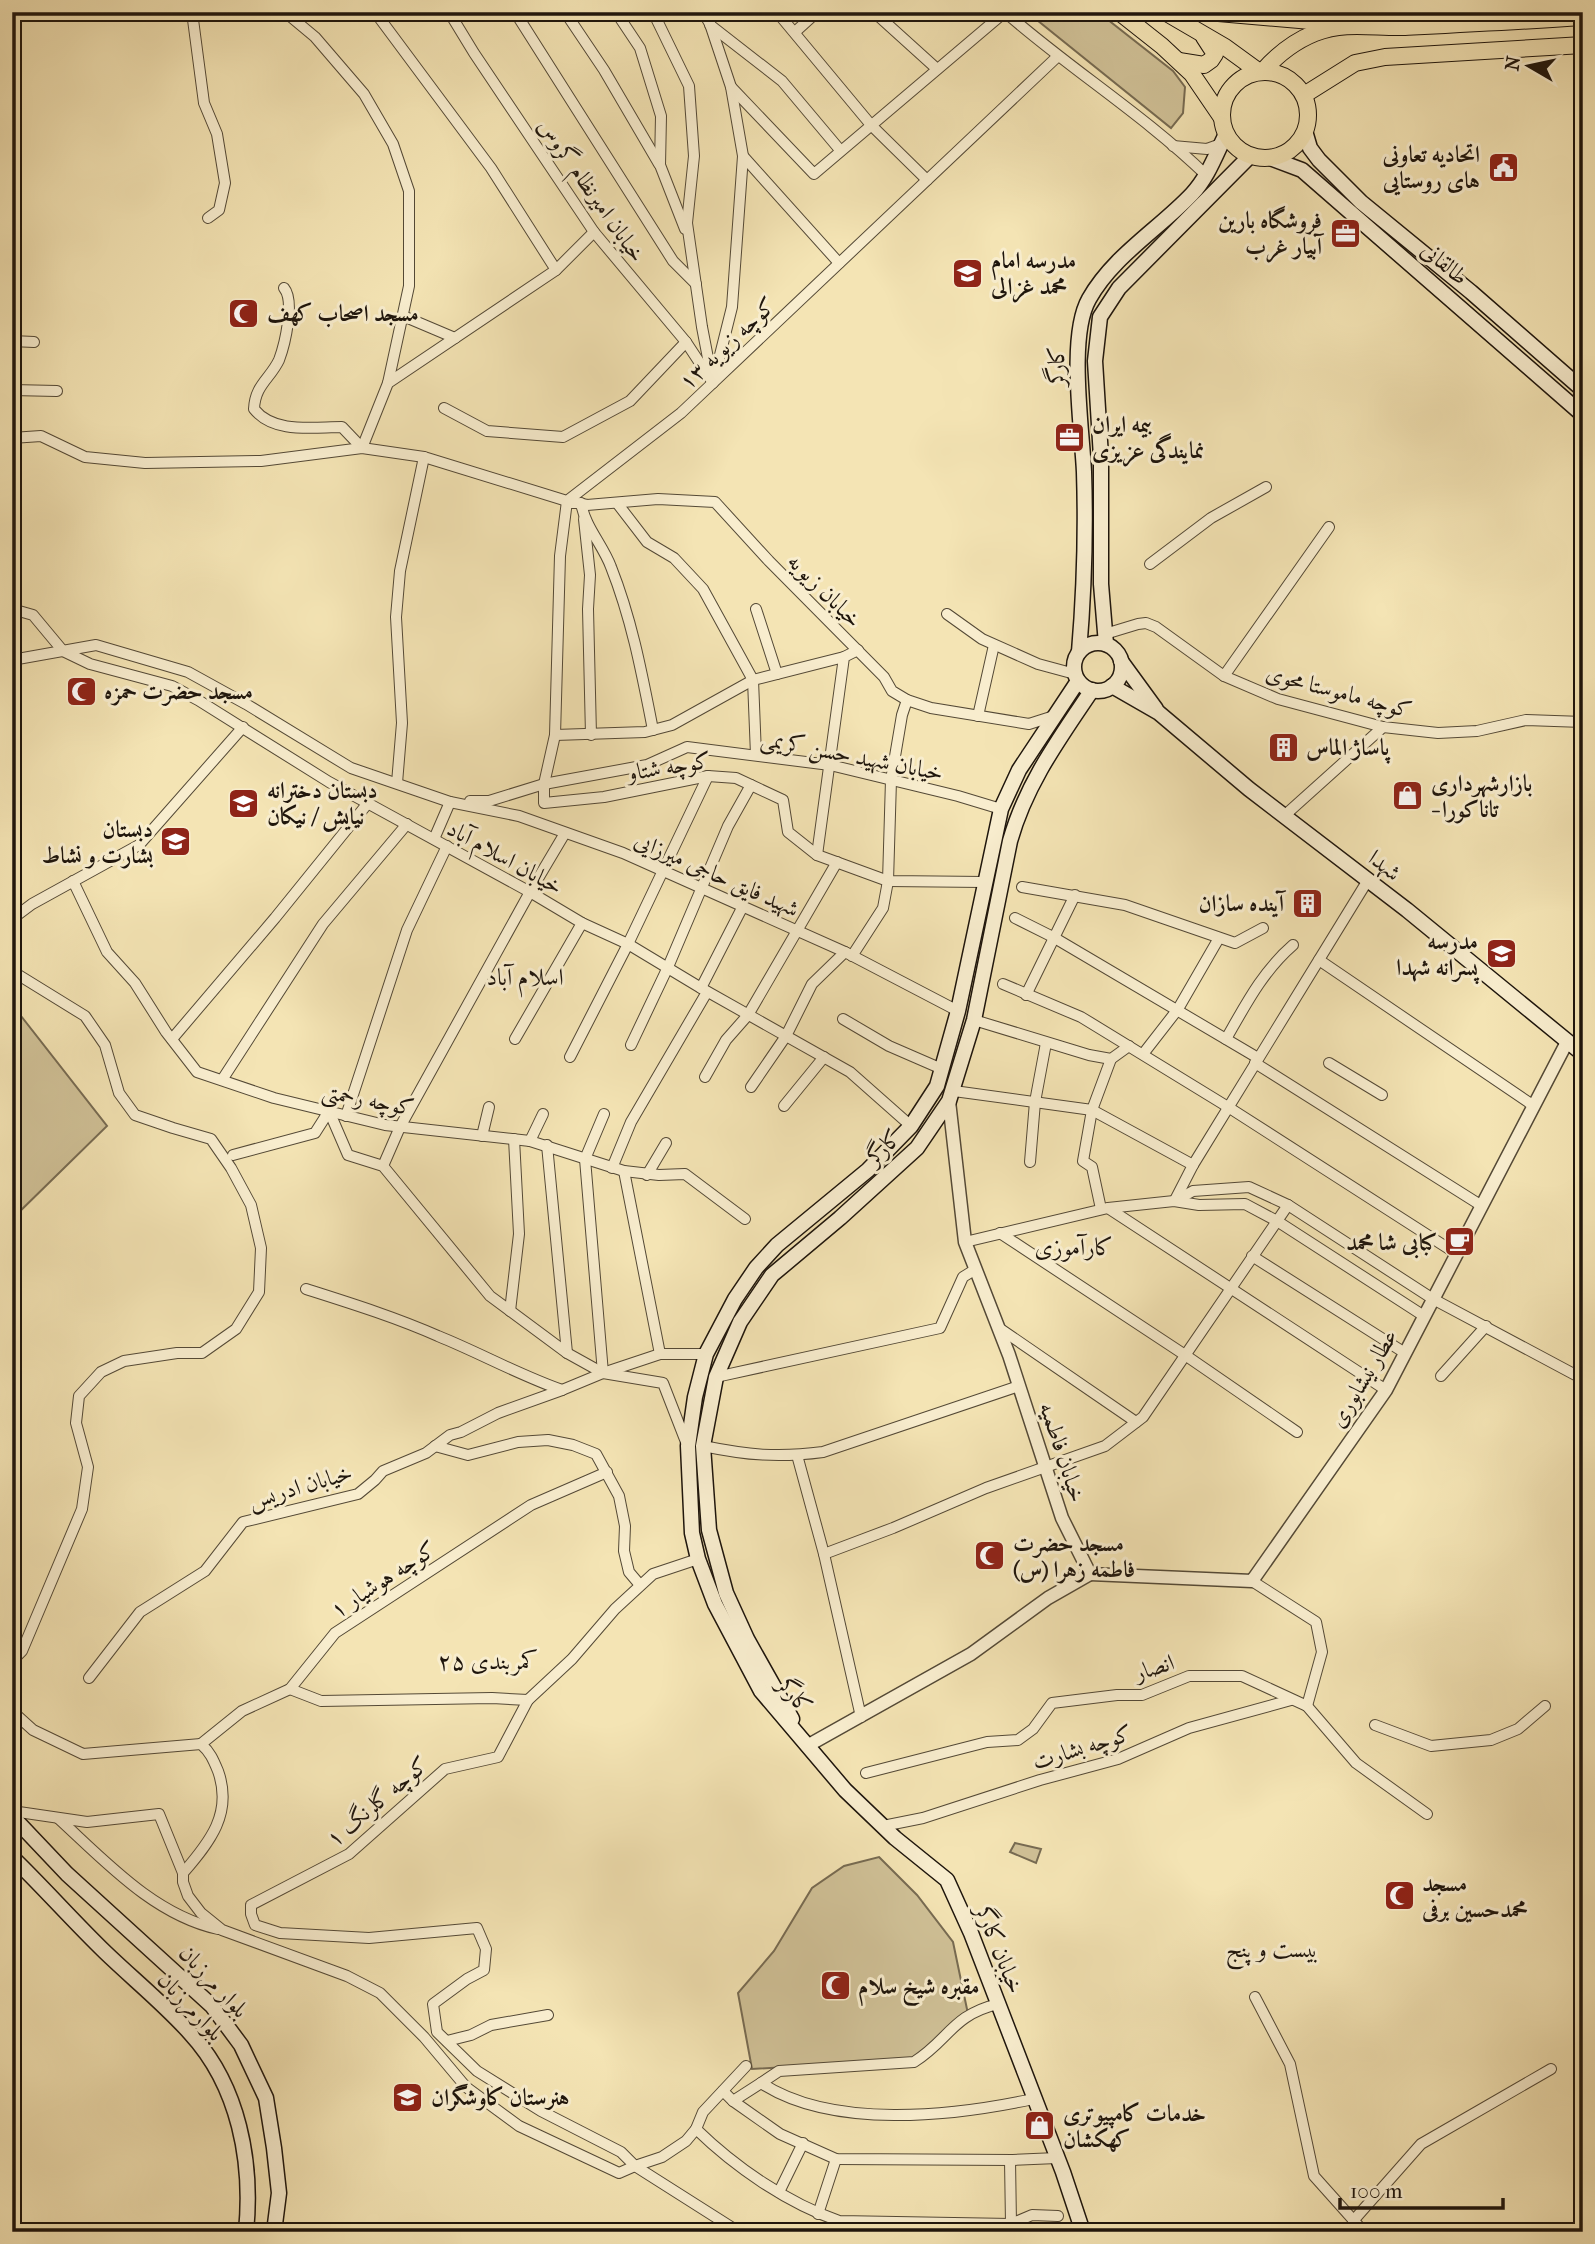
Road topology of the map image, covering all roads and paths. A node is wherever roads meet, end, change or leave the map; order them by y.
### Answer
1 (192, 12) edge
2 (285, 12) edge
3 (375, 12) edge
4 (449, 12) edge
5 (515, 12) edge
6 (565, 12) edge
7 (616, 12) edge
8 (653, 12) edge
9 (703, 12) edge
10 (777, 12) edge
11 (817, 12) edge
12 (874, 12) edge
13 (1004, 12) edge
14 (1119, 12) edge
15 (1165, 12) edge
16 (1207, 12) edge
17 (1583, 16) edge
18 (710, 24) junction
19 (1351, 24) junction
20 (1402, 27) junction
21 (795, 32) junction
22 (1202, 35) junction
23 (1583, 45) edge
24 (1406, 56) junction
25 (1057, 57) junction
26 (1177, 60) junction
27 (937, 69) junction
28 (1261, 71) junction
29 (731, 87) junction
30 (1304, 95) junction
31 (871, 125) junction
32 (1305, 131) junction
33 (1223, 132) junction
34 (1173, 145) junction
35 (840, 150) junction
36 (743, 156) junction
37 (1250, 156) junction
38 (1270, 158) junction
39 (660, 165) junction
40 (1206, 175) junction
41 (927, 180) junction
42 (208, 218) dead end
43 (594, 233) junction
44 (690, 239) junction
45 (839, 263) junction
46 (1438, 265) junction
47 (556, 270) junction
48 (1426, 278) junction
49 (696, 284) junction
50 (284, 288) dead end
51 (403, 316) junction
52 (455, 338) junction
53 (12, 341) edge
54 (34, 341) dead end
55 (686, 342) junction
56 (388, 383) junction
57 (713, 383) junction
58 (12, 390) edge
59 (1583, 390) edge
60 (57, 391) dead end
61 (444, 408) dead end
62 (1583, 415) edge
63 (12, 438) edge
64 (362, 448) junction
65 (424, 457) junction
66 (1266, 487) dead end
67 (567, 500) junction
68 (581, 503) junction
69 (617, 503) junction
70 (583, 516) junction
71 (1329, 527) dead end
72 (1150, 564) dead end
73 (12, 609) edge
74 (755, 609) dead end
75 (947, 614) dead end
76 (1105, 639) junction
77 (994, 645) junction
78 (858, 650) junction
79 (63, 652) junction
80 (1079, 652) junction
81 (844, 657) junction
82 (12, 660) edge
83 (1121, 660) junction
84 (777, 674) junction
85 (1224, 676) junction
86 (1077, 677) junction
87 (753, 680) junction
88 (1112, 686) junction
89 (1092, 690) junction
90 (907, 700) junction
91 (1159, 713) junction
92 (978, 716) junction
93 (1054, 716) junction
94 (1583, 722) edge
95 (243, 727) junction
96 (1383, 727) junction
97 (653, 730) junction
98 (555, 735) junction
99 (591, 735) junction
100 (756, 755) junction
101 (830, 765) junction
102 (708, 776) junction
103 (891, 780) junction
104 (397, 783) junction
105 (544, 784) junction
106 (751, 785) junction
107 (450, 802) junction
108 (368, 803) junction
109 (1001, 809) junction
110 (1284, 816) junction
111 (407, 824) junction
112 (565, 833) junction
113 (434, 839) junction
114 (447, 846) junction
115 (817, 855) junction
116 (837, 862) junction
117 (663, 871) junction
118 (1368, 880) junction
119 (73, 881) junction
120 (888, 881) junction
121 (984, 882) junction
122 (1022, 887) dead end
123 (702, 888) junction
124 (530, 891) junction
125 (1075, 895) junction
126 (743, 906) junction
127 (1015, 918) dead end
128 (12, 919) edge
129 (582, 923) junction
130 (1263, 929) dead end
131 (798, 931) junction
132 (1053, 937) junction
133 (1219, 937) junction
134 (628, 944) junction
135 (1293, 945) dead end
136 (849, 954) junction
137 (1319, 960) junction
138 (668, 967) junction
139 (12, 971) edge
140 (1003, 984) dead end
141 (704, 990) junction
142 (1026, 995) junction
143 (1178, 1009) junction
144 (958, 1011) junction
145 (748, 1014) junction
146 (843, 1019) dead end
147 (974, 1020) junction
148 (786, 1036) junction
149 (172, 1039) junction
150 (515, 1039) dead end
151 (1226, 1039) junction
152 (1567, 1042) junction
153 (1046, 1043) junction
154 (631, 1045) dead end
155 (1129, 1046) junction
156 (1583, 1054) edge
157 (1143, 1055) junction
158 (570, 1057) dead end
159 (824, 1057) junction
160 (1111, 1059) junction
161 (1257, 1061) junction
162 (1329, 1063) dead end
163 (942, 1069) junction
164 (705, 1077) dead end
165 (222, 1080) junction
166 (751, 1087) dead end
167 (1382, 1095) dead end
168 (952, 1096) junction
169 (1035, 1102) junction
170 (784, 1106) dead end
171 (1534, 1106) junction
172 (489, 1107) dead end
173 (1228, 1107) junction
174 (329, 1111) junction
175 (1092, 1111) junction
176 (542, 1114) dead end
177 (604, 1114) dead end
178 (346, 1116) junction
179 (911, 1126) junction
180 (400, 1127) junction
181 (482, 1136) junction
182 (514, 1139) junction
183 (530, 1141) junction
184 (666, 1143) dead end
185 (547, 1144) junction
186 (233, 1154) dead end
187 (585, 1159) junction
188 (1030, 1162) dead end
189 (1193, 1165) junction
190 (383, 1166) junction
191 (611, 1168) junction
192 (624, 1171) junction
193 (647, 1175) junction
194 (1174, 1201) junction
195 (1288, 1205) junction
196 (1482, 1206) junction
197 (1104, 1208) junction
198 (745, 1219) dead end
199 (1277, 1221) junction
200 (1000, 1233) junction
201 (965, 1242) junction
202 (1457, 1254) junction
203 (1252, 1256) junction
204 (976, 1269) junction
205 (306, 1289) dead end
206 (1230, 1289) junction
207 (1433, 1299) junction
208 (510, 1311) junction
209 (1424, 1316) junction
210 (1486, 1326) junction
211 (998, 1328) junction
212 (567, 1353) junction
213 (1405, 1353) junction
214 (660, 1354) junction
215 (706, 1354) junction
216 (1185, 1355) junction
217 (603, 1373) junction
218 (1441, 1376) dead end
219 (716, 1377) junction
220 (1583, 1380) edge
221 (1019, 1386) junction
222 (562, 1390) junction
223 (1386, 1390) junction
224 (1136, 1422) junction
225 (1297, 1432) dead end
226 (435, 1446) junction
227 (695, 1446) junction
228 (797, 1455) junction
229 (1045, 1469) junction
230 (607, 1472) junction
231 (824, 1554) junction
232 (698, 1559) junction
233 (1090, 1574) junction
234 (1252, 1581) junction
235 (640, 1585) junction
236 (12, 1661) edge
237 (89, 1678) dead end
238 (290, 1689) junction
239 (528, 1700) junction
240 (1291, 1700) junction
241 (1307, 1706) junction
242 (1545, 1706) dead end
243 (12, 1712) edge
244 (861, 1717) junction
245 (1375, 1725) dead end
246 (797, 1734) junction
247 (201, 1744) junction
248 (807, 1746) junction
249 (866, 1773) dead end
250 (12, 1811) edge
251 (1427, 1814) dead end
252 (12, 1816) edge
253 (57, 1817) junction
254 (883, 1826) junction
255 (12, 1857) edge
256 (183, 1872) junction
257 (222, 1930) junction
258 (1255, 1997) dead end
259 (998, 2004) junction
260 (548, 2015) dead end
261 (446, 2042) junction
262 (746, 2066) dead end
263 (1550, 2069) dead end
264 (761, 2083) junction
265 (723, 2091) junction
266 (1033, 2099) junction
267 (733, 2101) junction
268 (696, 2129) junction
269 (803, 2143) junction
270 (1057, 2158) junction
271 (836, 2159) junction
272 (1010, 2161) junction
273 (635, 2166) junction
274 (779, 2192) junction
275 (818, 2214) junction
276 (1058, 2216) dead end
277 (1353, 2221) junction
278 (1011, 2224) junction
279 (918, 2227) edge
280 (246, 2232) edge
281 (274, 2232) edge
282 (739, 2232) edge
283 (1083, 2232) edge
284 (1364, 2232) edge

1 - 42 street
2 - 51 street
3 - 47 street
4 - 43 street, خیابان امیرنظام گروس
5 - 49 street
6 - 39 street
7 - 39 street
8 - 44 street
9 - 18 street
10 - 21 street
11 - 21 street
12 - 27 street
13 - 25 street
13 - 27 street
14 - 26 main road
15 - 22 main road
16 - 19 main road
17 - 20 main road
18 - 29 street
18 - 35 street
19 - 20 main road
19 - 28 main road
20 - 24 main road
21 - 31 street
22 - 26 main road
22 - 28 main road
23 - 24 main road
24 - 30 main road
25 - 34 street
25 - 41 street, کوچه زیویه ۱۳
26 - 33 main road
27 - 31 street
28 - 30 main road
28 - 33 main road
29 - 35 street
29 - 36 street
30 - 32 main road
31 - 35 street
31 - 41 street
32 - 38 main road
32 - 46 main road, طالقانی
33 - 34 street
33 - 37 main road
33 - 40 main road, کارگر
34 - 40 street
36 - 45 street
36 - 57 street
37 - 38 main road
37 - 76 main road, کارگر
38 - 48 main road, طالقانی
39 - 44 street
40 - 80 main road, کارگر
41 - 45 street, کوچه زیویه ۱۳
43 - 47 street
43 - 55 street, خیابان امیرنظام گروس
44 - 49 street
45 - 57 street, کوچه زیویه ۱۳
46 - 48 main road
46 - 59 main road, طالقانی
47 - 52 street
48 - 62 main road, طالقانی
49 - 57 street
50 - 64 street
51 - 52 street
51 - 56 street
52 - 56 street
53 - 54 street
55 - 57 street, خیابان امیرنظام گروس
55 - 61 street
56 - 64 street
57 - 67 street, کوچه زیویه ۱۳
58 - 60 street
63 - 64 street
64 - 65 street
65 - 67 street
65 - 104 street
66 - 72 street
67 - 68 street, خیابان زیویه
67 - 98 street
68 - 69 street, خیابان زیویه
68 - 70 street
69 - 78 street, خیابان زیویه
69 - 87 street
70 - 97 street
70 - 99 street
71 - 85 street
73 - 79 street
74 - 84 street
75 - 77 street
76 - 80 main road
76 - 83 main road
76 - 85 street, کوچه ماموستا محوی
77 - 86 street
77 - 92 street
78 - 81 street
78 - 90 street, خیابان زیویه
79 - 82 street, خیابان اسلام آباد
79 - 95 street, خیابان اسلام آباد
79 - 104 street, خیابان اسلام آباد
80 - 86 main road
81 - 84 street
81 - 101 street
83 - 88 main road
83 - 91 main road
84 - 87 street
85 - 96 street, کوچه ماموستا محوی
86 - 89 main road
86 - 93 main road, کارگر
87 - 97 street
87 - 100 street
88 - 89 main road
88 - 91 main road
89 - 147 main road, کارگر
90 - 92 street, خیابان زیویه
90 - 103 street
91 - 110 main road, شهدا
92 - 93 street, خیابان زیویه
93 - 109 main road, کارگر
94 - 96 street, کوچه ماموستا محوی
95 - 108 street, خیابان اسلام آباد
95 - 119 street
96 - 110 street
97 - 99 street
98 - 99 street
98 - 105 street
100 - 101 street, خیابان شهید حسن کریمی
100 - 105 street, خیابان شهید حسن کریمی
101 - 103 street, خیابان شهید حسن کریمی
101 - 115 street
102 - 105 street, کوچه شتاو
102 - 106 street, کوچه شتاو
102 - 117 street
103 - 109 street, خیابان شهید حسن کریمی
103 - 120 street
104 - 107 street, خیابان اسلام آباد
105 - 107 street, خیابان شهید حسن کریمی
106 - 115 street, کوچه شتاو
106 - 123 street
107 - 112 street, شهید فایق حاجی میرزایی
107 - 113 street
108 - 111 street, خیابان اسلام آباد
108 - 149 street
109 - 121 main road, کارگر
110 - 118 main road, شهدا
111 - 113 street, خیابان اسلام آباد
111 - 165 street
112 - 117 street, شهید فایق حاجی میرزایی
112 - 124 street
113 - 114 street, خیابان اسلام آباد
114 - 124 street, خیابان اسلام آباد
114 - 178 street
115 - 116 street, کوچه شتاو
116 - 120 street, کوچه شتاو
116 - 131 street
117 - 123 street, شهید فایق حاجی میرزایی
117 - 134 street
118 - 137 street
118 - 152 main road, شهدا
119 - 128 street
119 - 149 street, کوچه رحمتی
120 - 121 street, کوچه شتاو
120 - 136 street
121 - 144 main road, کارگر
122 - 125 street
123 - 126 street, شهید فایق حاجی میرزایی
123 - 138 street
124 - 129 street, خیابان اسلام آباد
124 - 180 street
125 - 132 street
125 - 133 street
126 - 131 street, شهید فایق حاجی میرزایی
126 - 141 street
127 - 132 street
129 - 134 street, خیابان اسلام آباد
129 - 150 street
130 - 133 street
131 - 136 street, شهید فایق حاجی میرزایی
131 - 145 street
132 - 142 street
132 - 143 street
133 - 143 street
134 - 138 street, خیابان اسلام آباد
134 - 158 street
135 - 151 street
136 - 144 street, شهید فایق حاجی میرزایی
136 - 148 street
137 - 161 street
137 - 171 street
138 - 141 street, خیابان اسلام آباد
138 - 154 street
139 - 236 street
140 - 142 street
141 - 145 street, خیابان اسلام آباد
141 - 191 street
142 - 155 street
143 - 151 street
143 - 157 street
144 - 147 main road
144 - 163 main road, کارگر
145 - 148 street, خیابان اسلام آباد
145 - 164 street
146 - 163 street
147 - 153 street
147 - 168 main road, کارگر
148 - 159 street, خیابان اسلام آباد
148 - 166 street
149 - 165 street, کوچه رحمتی
151 - 161 street
152 - 156 main road, شهدا
152 - 171 street, عطار نیشابوری
153 - 160 street
153 - 169 street
155 - 157 street
155 - 160 street
157 - 173 street
159 - 170 street
159 - 179 street, خیابان اسلام آباد
160 - 175 street
161 - 173 street
161 - 196 street
162 - 167 street
163 - 179 main road, کارگر
165 - 174 street, کوچه رحمتی
168 - 169 street
168 - 201 street, خیابان فاطمیه
168 - 219 main road, کارگر
169 - 175 street
169 - 188 street
171 - 196 street, عطار نیشابوری
172 - 181 street
173 - 189 street
173 - 202 street
174 - 178 street, کوچه رحمتی
174 - 186 street
174 - 190 street
175 - 189 street
175 - 197 street
176 - 183 street
177 - 187 street
178 - 180 street, کوچه رحمتی
179 - 215 main road, کارگر
180 - 181 street, کوچه رحمتی
180 - 190 street
181 - 182 street, کوچه رحمتی
182 - 183 street, کوچه رحمتی
182 - 208 street
183 - 185 street, کوچه رحمتی
184 - 193 street
185 - 187 street, کوچه رحمتی
185 - 212 street
187 - 191 street, کوچه رحمتی
187 - 217 street
189 - 194 street
190 - 208 street
191 - 192 street, کوچه رحمتی
192 - 193 street, کوچه رحمتی
192 - 214 street
193 - 198 street, کوچه رحمتی
194 - 195 street
194 - 197 street
194 - 199 street
195 - 199 street
195 - 207 street
196 - 202 street, عطار نیشابوری
197 - 200 street
197 - 206 street
199 - 203 street
199 - 209 street
200 - 201 street
200 - 216 street
201 - 204 street, خیابان فاطمیه
202 - 207 street, عطار نیشابوری
203 - 206 street
203 - 213 street
204 - 211 street, خیابان فاطمیه
204 - 219 street
205 - 222 street
206 - 216 street
206 - 223 street
207 - 209 street, عطار نیشابوری
207 - 210 street
208 - 212 street
209 - 213 street, عطار نیشابوری
210 - 218 street
210 - 220 street
211 - 221 street, خیابان فاطمیه
211 - 224 street
212 - 217 street
213 - 223 street, عطار نیشابوری
214 - 215 street, خیابان ادریس
214 - 217 street, خیابان ادریس
215 - 227 main road, کارگر
216 - 224 street
216 - 225 street
217 - 222 street, خیابان ادریس
217 - 227 street
219 - 227 main road, کارگر
221 - 228 street
221 - 229 street, خیابان فاطمیه
222 - 226 street, خیابان ادریس
223 - 234 street, عطار نیشابوری
224 - 229 street
226 - 230 street
226 - 237 street, خیابان ادریس
227 - 228 street
227 - 232 main road, کارگر
227 - 246 main road, کارگر
228 - 231 street
229 - 231 street
229 - 233 street, خیابان فاطمیه
230 - 235 street
230 - 238 street, کوچه هوشیار ۱
231 - 244 street
232 - 235 street, کوچه گلرنگ ۱
232 - 246 main road, کارگر
233 - 234 street
233 - 244 street
234 - 241 street
235 - 239 street, کوچه گلرنگ ۱
238 - 239 street
238 - 247 street, کوچه هوشیار ۱
239 - 261 street, کوچه گلرنگ ۱
240 - 241 street, انصار
240 - 249 street, انصار
240 - 254 street, کوچه بشارت
241 - 251 street, انصار
242 - 245 street
243 - 247 street
244 - 248 street
246 - 248 main road, خیابان کارگر
247 - 256 street
248 - 254 main road, خیابان کارگر
250 - 253 street
252 - 281 main road, بلوار مرزبان
253 - 256 street
253 - 257 street
254 - 259 main road, خیابان کارگر
255 - 280 main road, بلوارمرزبان
256 - 257 street
257 - 273 street
258 - 277 street
259 - 264 street
259 - 266 main road, خیابان کارگر
260 - 261 street
261 - 273 street
262 - 265 street
263 - 277 street
264 - 266 street
264 - 267 street
265 - 267 street
265 - 268 street
266 - 270 main road, خیابان کارگر
267 - 269 street
268 - 273 street
268 - 274 street
269 - 271 street
269 - 274 street
270 - 272 street
270 - 283 main road, خیابان کارگر
271 - 272 street
271 - 275 street
272 - 278 street
273 - 282 street
274 - 275 street
275 - 279 street
276 - 278 street
277 - 284 street
278 - 279 street

